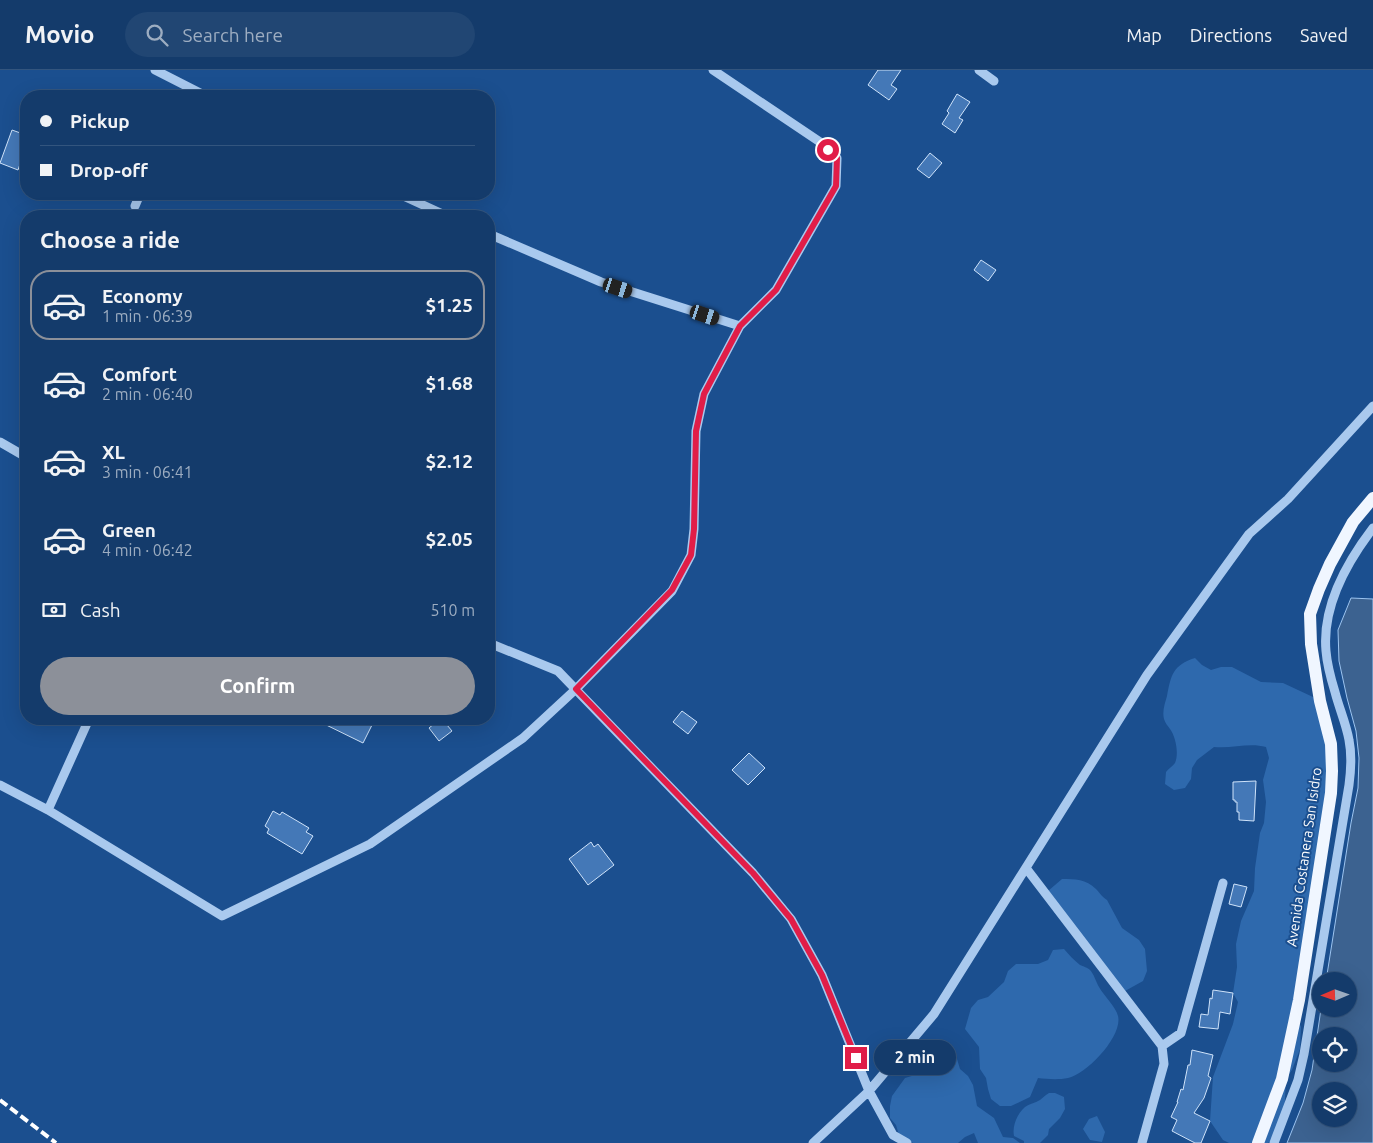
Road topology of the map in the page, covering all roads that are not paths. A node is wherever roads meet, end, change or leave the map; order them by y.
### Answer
1 (155, 70) edge
2 (713, 70) edge
3 (979, 70) edge
4 (994, 81) dead end
5 (188, 90) edge
6 (137, 200) edge
7 (411, 200) edge
8 (134, 206) dead end
9 (434, 210) edge
10 (495, 237) edge
11 (740, 326) junction
12 (1373, 406) edge
13 (0, 442) edge
14 (20, 454) edge
15 (1373, 498) edge
16 (1373, 528) edge
17 (495, 646) edge
18 (576, 689) junction
19 (86, 725) edge
20 (0, 785) edge
21 (48, 810) junction
22 (1026, 868) junction
23 (1223, 883) dead end
24 (1162, 1046) junction
25 (869, 1091) junction
26 (813, 1143) edge
27 (907, 1143) edge
28 (1142, 1143) edge
29 (1258, 1143) edge
30 (1274, 1143) edge

1 - 5 street
2 - 11 street
3 - 4 street
6 - 8 street
7 - 9 street
10 - 11 street
11 - 18 street
12 - 22 street
13 - 14 street
15 - 29 main road, Avenida Costanera San Isidro
16 - 30 street
17 - 18 street
18 - 21 street
18 - 25 street
19 - 21 street
20 - 21 street
22 - 24 street
22 - 25 street
23 - 24 street
24 - 28 street
25 - 26 street
25 - 27 street

